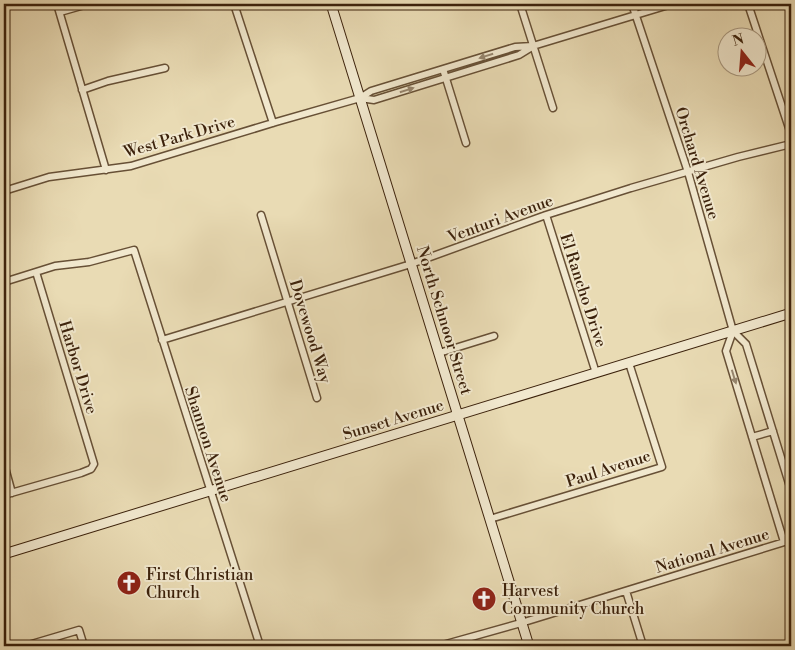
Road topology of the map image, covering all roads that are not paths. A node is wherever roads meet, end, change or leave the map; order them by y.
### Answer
1 (57, 4) edge
2 (88, 4) edge
3 (234, 4) edge
4 (331, 4) edge
5 (520, 4) edge
6 (632, 4) edge
7 (672, 4) edge
8 (748, 4) edge
9 (60, 12) junction
10 (636, 15) junction
11 (533, 46) junction
12 (165, 68) dead end
13 (443, 69) junction
14 (446, 78) junction
15 (82, 90) junction
16 (360, 98) junction
17 (553, 108) dead end
18 (273, 123) junction
19 (791, 134) edge
20 (466, 143) dead end
21 (791, 144) edge
22 (106, 170) junction
23 (688, 172) junction
24 (4, 191) edge
25 (261, 215) dead end
26 (546, 215) junction
27 (411, 264) junction
28 (36, 272) junction
29 (4, 282) edge
30 (287, 303) junction
31 (791, 313) edge
32 (733, 331) junction
33 (494, 336) dead end
34 (162, 340) junction
35 (439, 353) junction
36 (629, 363) junction
37 (596, 373) junction
38 (318, 398) dead end
39 (458, 415) junction
40 (773, 431) junction
41 (752, 437) junction
42 (4, 464) edge
43 (791, 490) edge
44 (210, 491) junction
45 (12, 493) junction
46 (4, 495) edge
47 (490, 519) junction
48 (791, 540) edge
49 (784, 542) junction
50 (4, 554) edge
51 (626, 591) junction
52 (522, 623) junction
53 (25, 646) edge
54 (84, 646) edge
55 (260, 646) edge
56 (439, 646) edge
57 (529, 646) edge
58 (643, 646) edge

1 - 9 street
2 - 9 street
3 - 18 street
4 - 16 main road, North Schnoor Street
5 - 11 street
6 - 10 street, Orchard Avenue
7 - 10 street, West Park Drive
8 - 19 street
9 - 15 street
10 - 11 street, West Park Drive
10 - 23 street, Orchard Avenue
11 -> 13 street, West Park Drive
11 - 14 street, West Park Drive
11 - 17 street
12 - 15 street
13 - 14 street
13 - 16 street, West Park Drive
16 -> 14 street, West Park Drive
14 - 20 street
15 - 22 street
16 - 18 street, West Park Drive
16 - 27 main road, North Schnoor Street
18 - 22 street, West Park Drive
21 - 23 street, Venturi Avenue
22 - 24 street, West Park Drive
23 - 26 street, Venturi Avenue
23 - 32 street, Orchard Avenue
25 - 30 street, Dovewood Way
26 - 27 street, Venturi Avenue
26 - 37 street, El Rancho Drive
27 - 30 street, Venturi Avenue
27 - 35 main road, North Schnoor Street
28 - 29 street
28 - 34 street, Shannon Avenue
28 - 45 street, Harbor Drive
30 - 34 street, Venturi Avenue
30 - 38 street, Dovewood Way
31 - 32 main road, Sunset Avenue
32 - 36 main road, Sunset Avenue
32 - 40 street
32 -> 41 street
33 - 35 street
34 - 44 street, Shannon Avenue
35 - 39 main road, North Schnoor Street
36 - 37 main road, Sunset Avenue
36 - 47 street, Paul Avenue
37 - 39 main road, Sunset Avenue
39 - 44 main road, Sunset Avenue
39 - 47 main road, North Schnoor Street
40 - 41 street
40 - 43 street
41 - 49 street
42 - 45 street
44 - 50 main road, Sunset Avenue
44 - 55 street, Shannon Avenue
45 - 46 street
47 - 52 main road, North Schnoor Street
48 - 49 street, National Avenue
49 - 51 street, National Avenue
51 - 52 street, National Avenue
51 - 58 street
52 - 56 street, National Avenue
52 - 57 main road, North Schnoor Street
53 - 54 street

